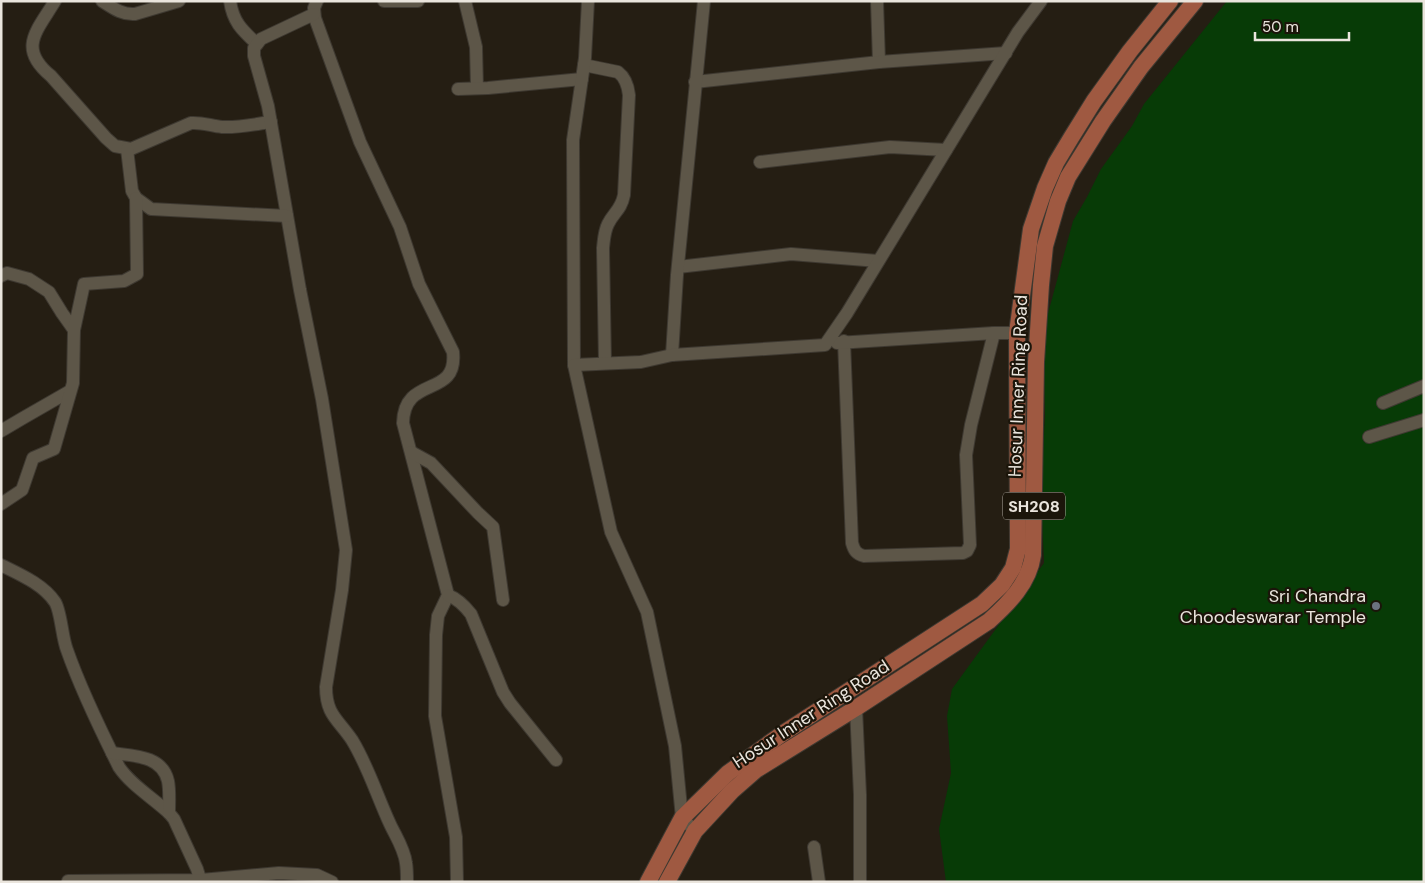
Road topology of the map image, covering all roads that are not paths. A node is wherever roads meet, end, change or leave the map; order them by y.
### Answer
1 (56, 1) edge
2 (102, 1) edge
3 (179, 1) edge
4 (230, 1) edge
5 (384, 1) edge
6 (418, 1) edge
7 (466, 1) edge
8 (588, 1) edge
9 (704, 1) edge
10 (877, 1) edge
11 (1041, 1) edge
12 (1170, 1) edge
13 (1195, 1) edge
14 (316, 7) edge
15 (257, 44) junction
16 (1006, 53) junction
17 (879, 62) junction
18 (584, 64) junction
19 (582, 80) junction
20 (695, 82) junction
21 (477, 88) junction
22 (458, 89) dead end
23 (271, 122) junction
24 (127, 149) junction
25 (946, 150) junction
26 (760, 162) dead end
27 (136, 198) junction
28 (287, 216) junction
29 (878, 261) junction
30 (678, 267) junction
31 (1, 276) edge
32 (74, 330) junction
33 (994, 332) junction
34 (1017, 333) junction
35 (844, 341) junction
36 (825, 345) junction
37 (672, 355) junction
38 (574, 364) junction
39 (605, 364) junction
40 (1424, 386) edge
41 (70, 391) junction
42 (1383, 403) dead end
43 (1424, 420) edge
44 (1, 431) edge
45 (1368, 437) dead end
46 (410, 452) junction
47 (1, 504) edge
48 (1, 565) edge
49 (448, 595) junction
50 (503, 600) dead end
51 (856, 708) junction
52 (112, 753) junction
53 (556, 760) dead end
54 (169, 813) junction
55 (682, 818) junction
56 (695, 831) junction
57 (814, 847) dead end
58 (68, 881) edge
59 (201, 881) edge
60 (332, 882) edge
61 (407, 882) edge
62 (457, 882) edge
63 (648, 882) edge
64 (668, 882) edge
65 (819, 882) edge
66 (860, 882) edge

1 - 24 street
2 - 3 street
4 - 15 street
5 - 6 street
7 - 21 street
8 - 18 street
9 - 20 street
10 - 17 street
11 - 16 street
12 - 34 main road, Hosur Inner Ring Road / SH208
13 - 51 main road, Hosur Inner Ring Road / SH208
14 - 15 street
14 - 46 street
15 - 23 street
16 - 17 street
16 - 25 street
17 - 20 street
18 - 19 street
18 - 39 street
19 - 21 street
19 - 38 street
20 - 30 street
21 - 22 street
23 - 24 street
23 - 28 street
24 - 27 street
25 - 26 street
25 - 29 street
27 - 28 street
27 - 32 street
28 - 61 street
29 - 30 street
29 - 36 street
30 - 37 street
31 - 32 street
32 - 41 street
33 - 34 street
33 - 35 street
33 - 35 street
34 - 55 main road, Hosur Inner Ring Road / SH208
35 - 36 street
36 - 37 street
37 - 39 street
38 - 39 street
38 - 55 street
40 - 42 street
41 - 44 street
41 - 47 street
43 - 45 street
46 - 49 street
46 - 50 street
48 - 52 street
49 - 53 street
49 - 62 street
51 - 56 main road, Hosur Inner Ring Road / SH208
51 - 66 street
52 - 54 street
52 - 54 street
54 - 59 street
55 - 56 street
55 - 63 main road, Hosur Inner Ring Road / SH208
56 - 64 main road, Hosur Inner Ring Road / SH208
57 - 65 street
58 - 59 street
59 - 60 street

